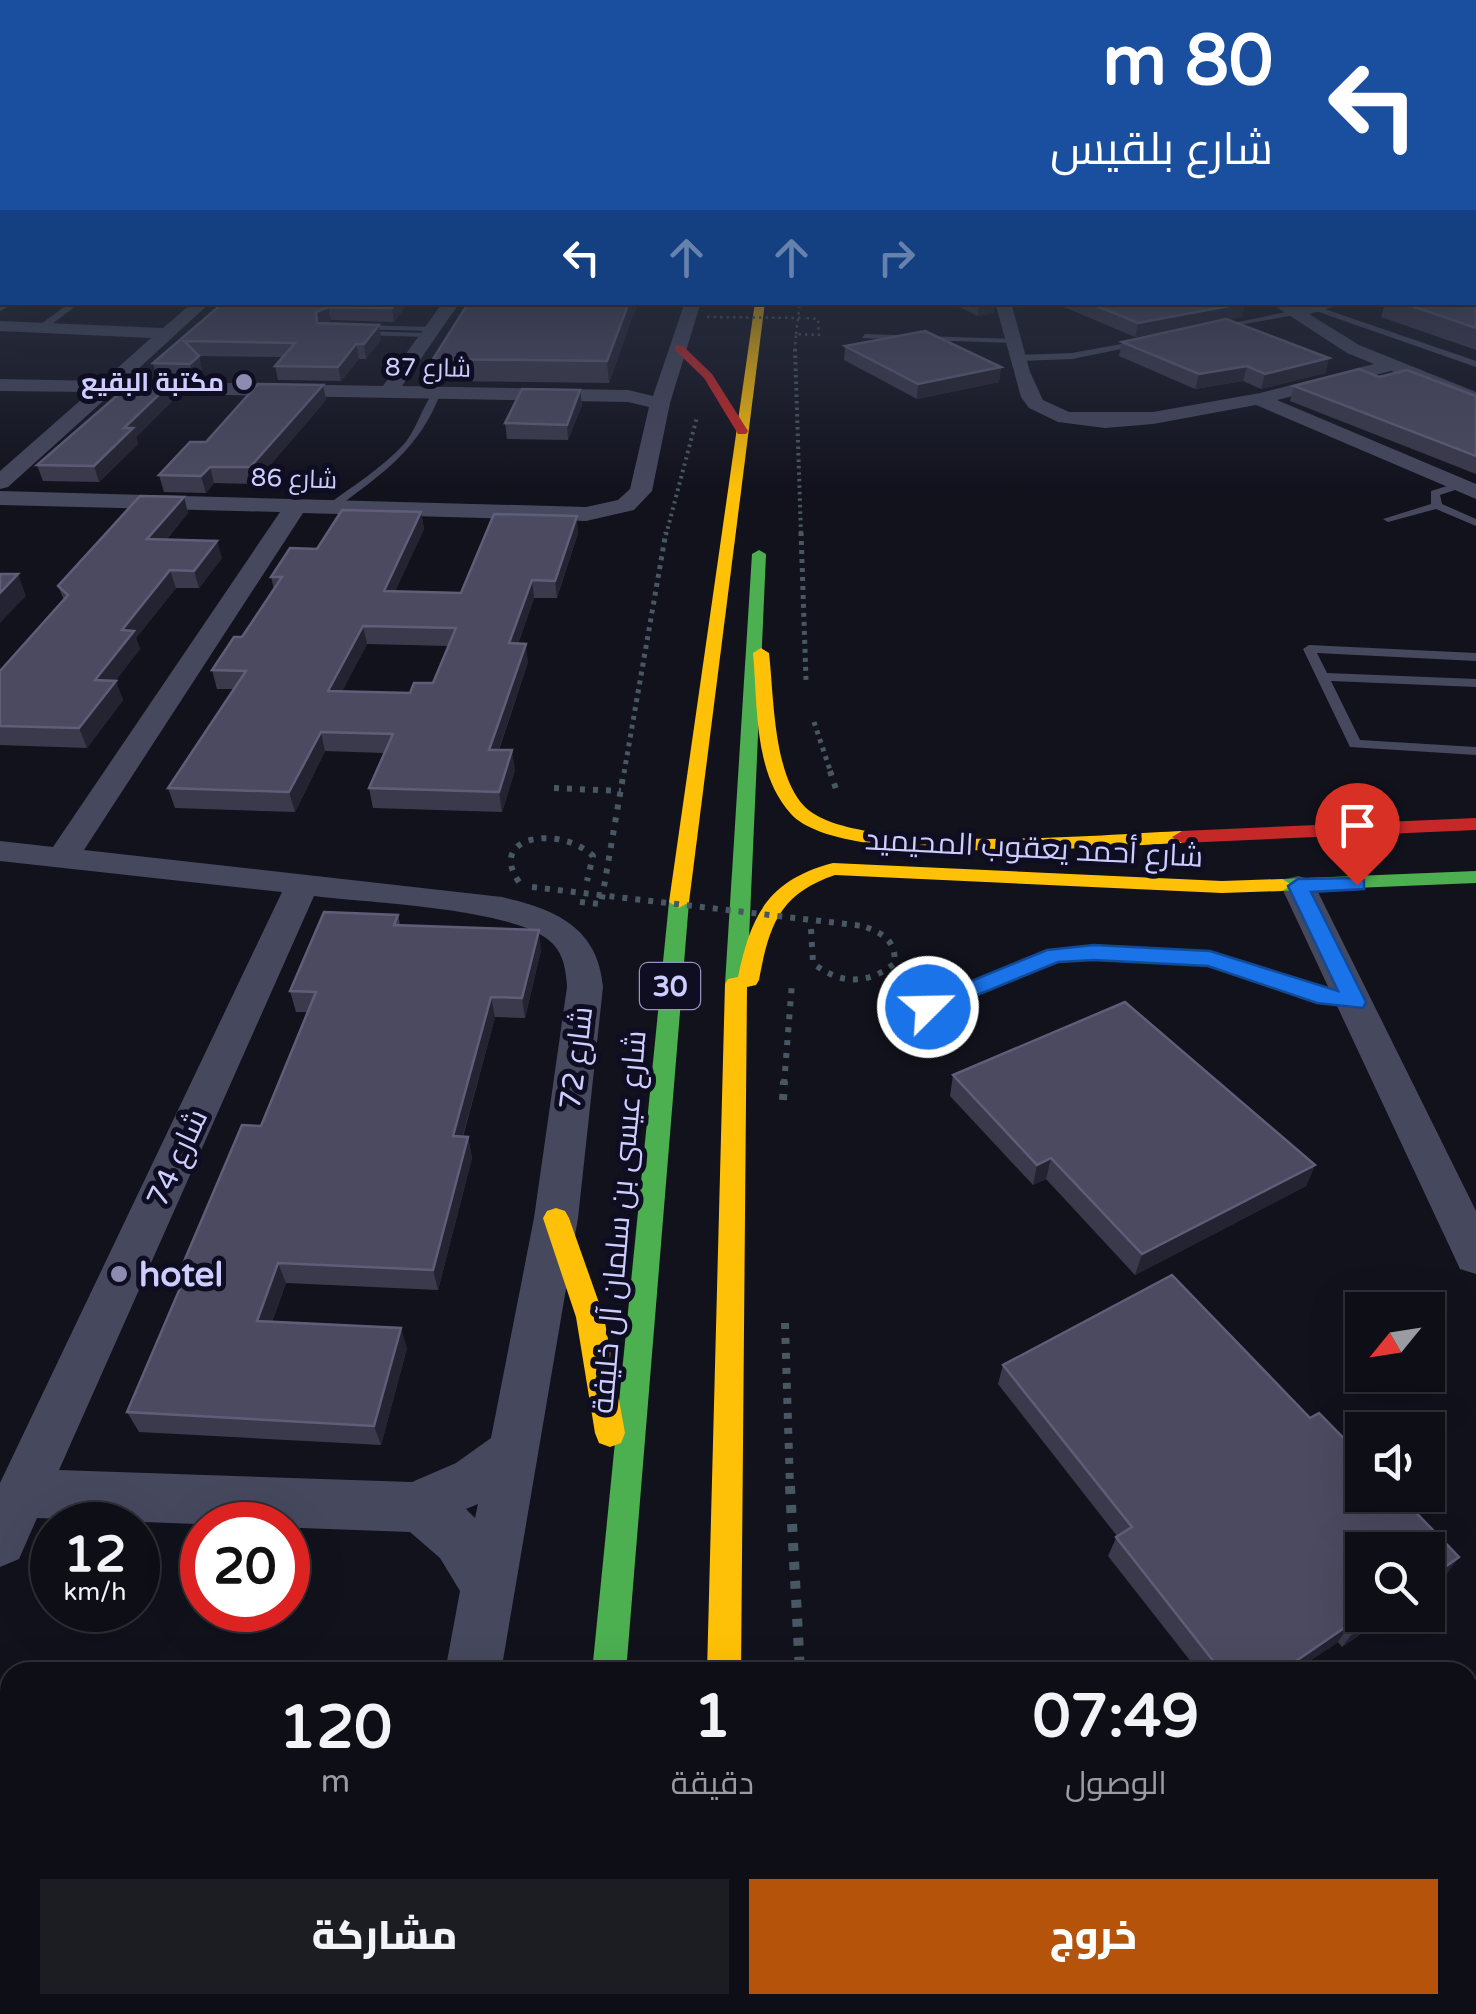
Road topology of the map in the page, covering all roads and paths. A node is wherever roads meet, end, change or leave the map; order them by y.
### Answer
1 (73, 305) edge
2 (201, 305) edge
3 (450, 305) edge
4 (712, 305) edge
5 (760, 305) edge
6 (800, 305) edge
7 (1003, 305) edge
8 (1329, 305) edge
9 (1284, 308) edge
10 (1316, 308) junction
11 (700, 310) edge
12 (0, 326) edge
13 (41, 328) junction
14 (346, 330) edge
15 (1200, 331) edge
16 (431, 332) junction
17 (168, 334) junction
18 (796, 334) junction
19 (866, 336) dead end
20 (1164, 338) edge
21 (679, 348) junction
22 (1016, 350) junction
23 (1476, 364) edge
24 (1388, 366) junction
25 (708, 376) junction
26 (0, 385) edge
27 (106, 386) junction
28 (389, 391) junction
29 (437, 392) junction
30 (662, 396) junction
31 (1254, 397) junction
32 (1476, 400) edge
33 (742, 432) junction
34 (0, 482) edge
35 (1468, 489) edge
36 (0, 498) edge
37 (296, 506) junction
38 (1438, 506) junction
39 (331, 507) junction
40 (1388, 519) dead end
41 (1476, 523) edge
42 (760, 538) dead end
43 (755, 617) junction
44 (1476, 657) edge
45 (1324, 677) junction
46 (1476, 683) edge
47 (807, 696) dead end
48 (812, 714) dead end
49 (1476, 752) edge
50 (554, 788) dead end
51 (621, 792) junction
52 (1476, 824) edge
53 (1434, 827) junction
54 (1104, 838) junction
55 (873, 839) junction
56 (1476, 839) edge
57 (0, 852) edge
58 (62, 858) junction
59 (1476, 877) edge
60 (587, 881) dead end
61 (303, 884) junction
62 (1114, 884) junction
63 (1298, 886) junction
64 (580, 902) dead end
65 (801, 942) dead end
66 (793, 970) dead end
67 (1355, 1002) junction
68 (893, 1022) dead end
69 (732, 1068) junction
70 (782, 1120) dead end
71 (556, 1218) junction
72 (1471, 1233) edge
73 (785, 1314) dead end
74 (514, 1452) junction
75 (23, 1493) junction
76 (413, 1507) junction
77 (622, 1507) junction
78 (0, 1541) edge
79 (488, 1590) junction
80 (475, 1662) edge
81 (610, 1662) edge
82 (724, 1662) edge
83 (799, 1662) edge

1 - 13 lane
2 - 17 street
3 - 16 street
4 - 25 path
5 - 33 main road, شارع عيسى بن سلمان آل خليفة / 30
6 - 18 path
7 - 22 street
8 - 10 street
9 - 10 street
9 - 15 lane
9 - 24 street
10 - 23 lane
11 - 18 path, bridge
11 - 21 street
12 - 13 street
13 - 17 street
14 - 16 lane
16 - 28 street
17 - 27 street
18 - 47 path
19 - 22 lane
20 - 22 lane
21 - 25 main road
21 - 30 street
22 - 31 street
24 - 31 street
24 - 32 street
25 - 33 main road
25 - 51 path
26 - 27 street, شارع 87
27 - 28 street, شارع 87
27 - 34 street
28 - 29 street, شارع 87
29 - 30 street, شارع 87
29 - 39 lane
30 - 39 street, شارع 86
31 - 35 street
33 - 77 main road, شارع عيسى بن سلمان آل خليفة / 30
35 - 38 lane
36 - 37 street, شارع 86
37 - 39 street, شارع 86
37 - 58 street
38 - 40 lane
38 - 41 lane
42 - 43 main road, 30
43 - 55 main road, شارع أحمد يعقوب المحيميد
43 - 69 main road, 30
44 - 45 lane
45 - 46 lane
45 - 49 lane
48 - 55 path
50 - 51 path
51 - 64 path
52 - 53 main road, شارع أحمد يعقوب المحيميد
53 - 54 main road, شارع أحمد يعقوب المحيميد
53 - 56 main road
54 - 55 main road, شارع أحمد يعقوب المحيميد
54 - 62 main road
57 - 58 street, شارع 72
58 - 61 street, شارع 72
59 - 63 main road, شارع أحمد يعقوب المحيميد
60 - 65 path, bridge
61 - 71 street, شارع 72
61 - 75 street, شارع 74
62 - 63 main road, شارع أحمد يعقوب المحيميد
62 - 69 main road, شارع أحمد يعقوب المحيميد
63 - 67 street
66 - 70 path
67 - 68 lane
67 - 72 street
69 - 82 main road, 30
71 - 74 street, شارع 72
71 - 77 main road
73 - 83 path
74 - 76 street
74 - 79 street, شارع 72
75 - 76 street
75 - 78 street, شارع 74
76 - 79 street
77 - 81 main road, شارع عيسى بن سلمان آل خليفة / 30
79 - 80 street, شارع 72

